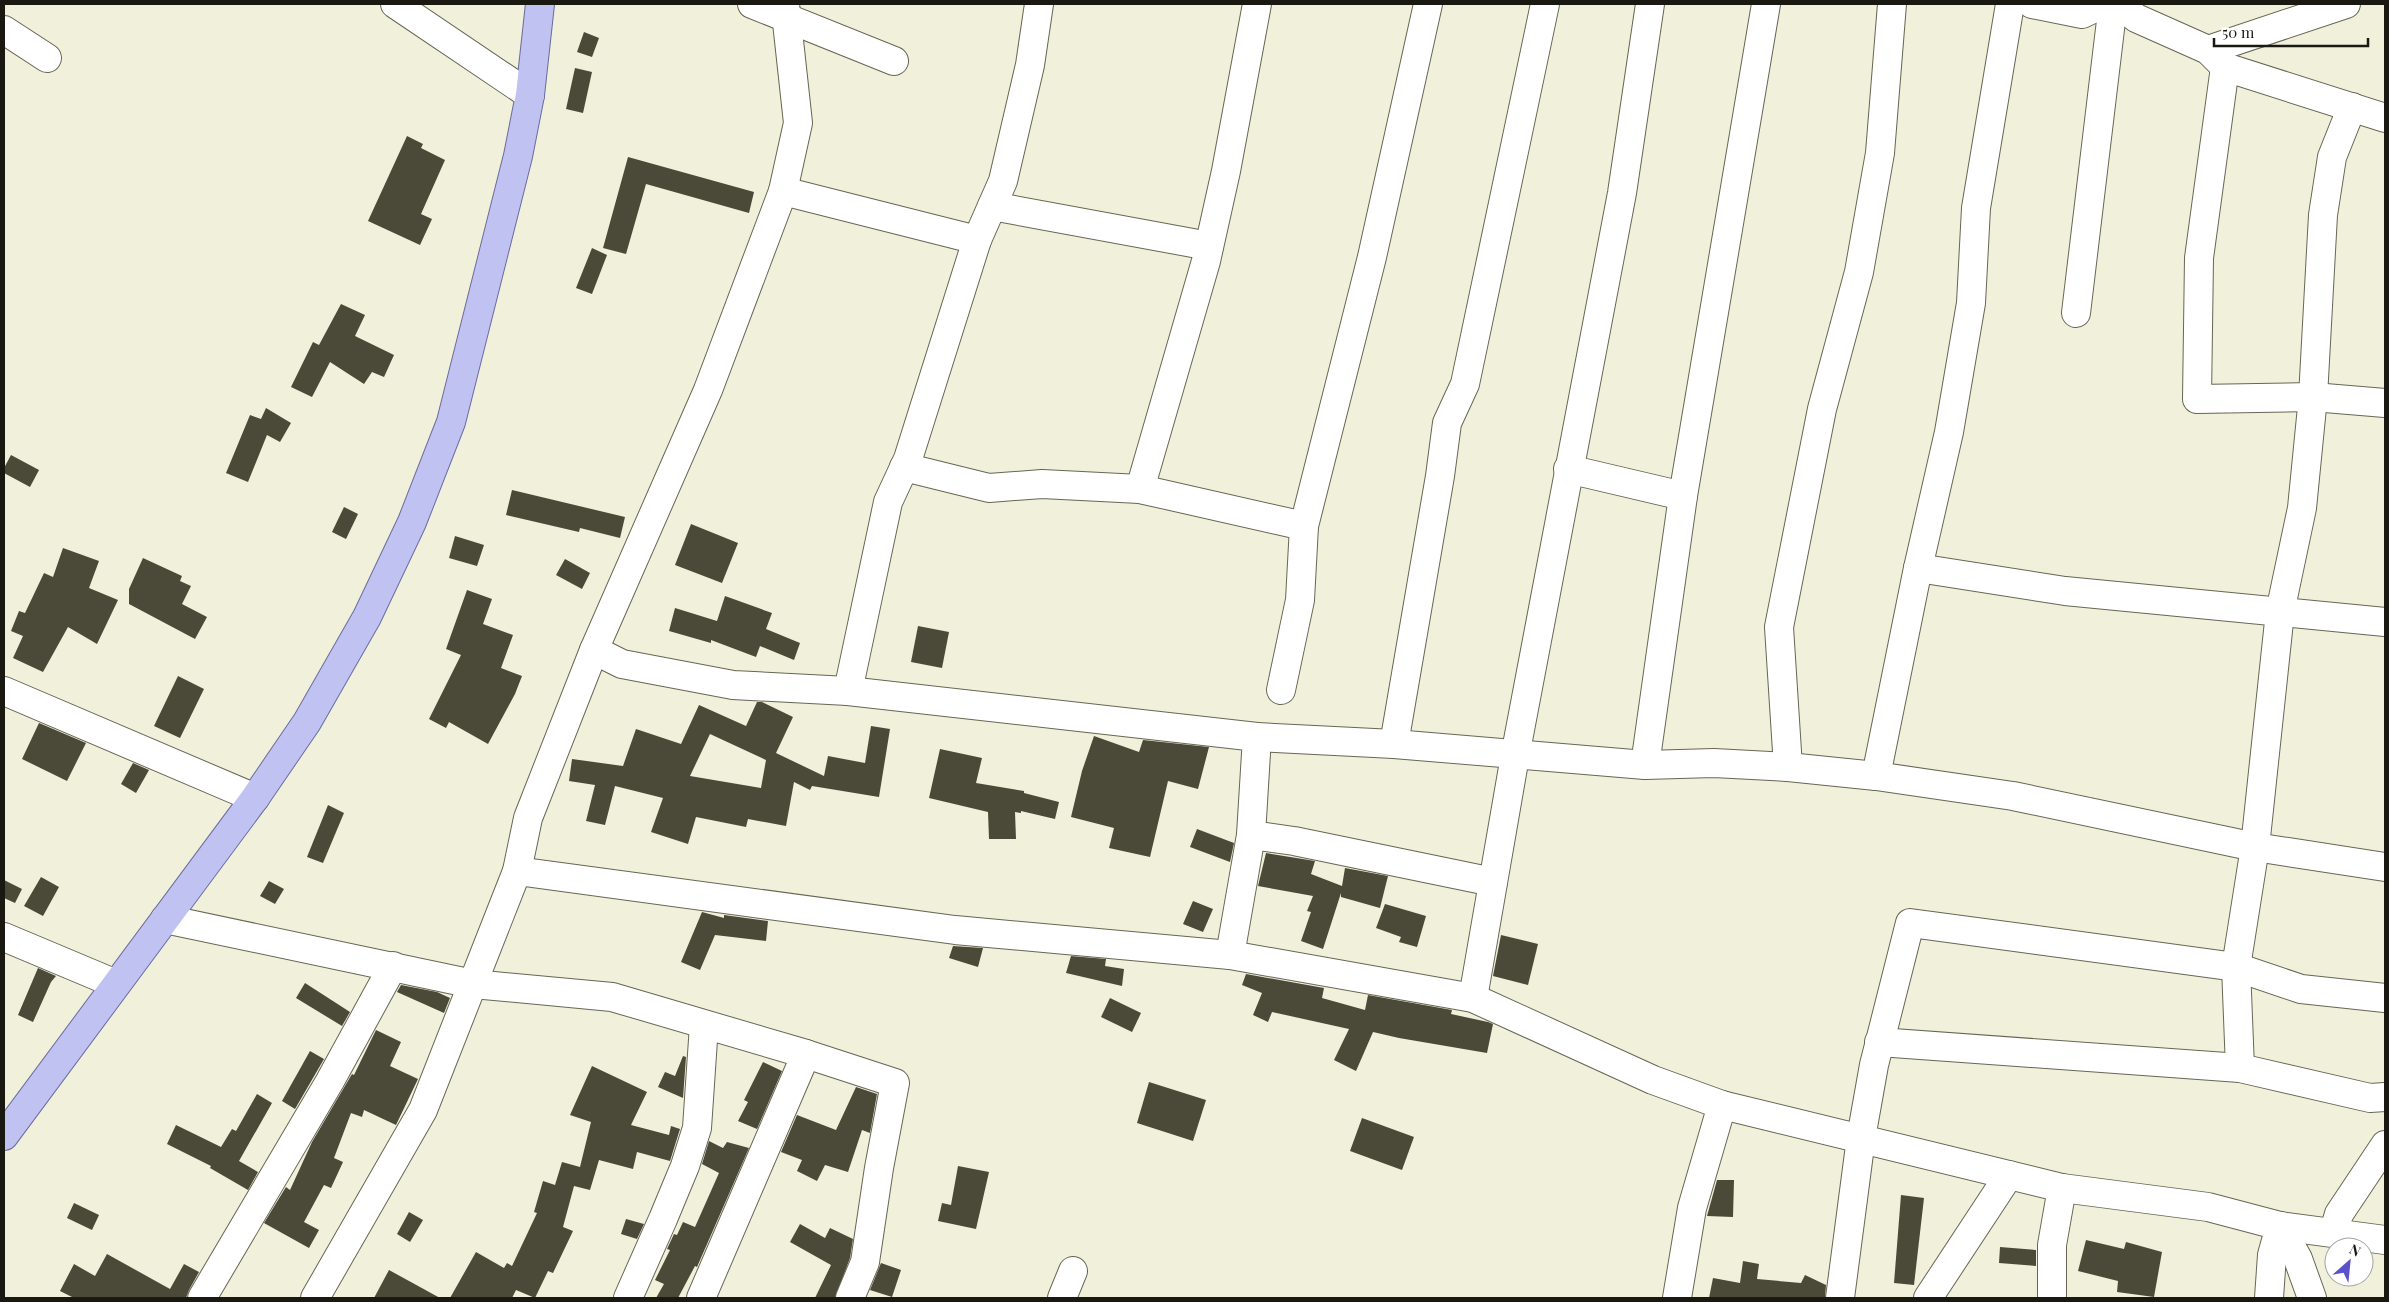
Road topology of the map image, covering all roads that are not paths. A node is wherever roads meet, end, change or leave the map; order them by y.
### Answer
1 (395, 4) edge
2 (540, 4) edge
3 (752, 4) edge
4 (1039, 4) edge
5 (1257, 4) edge
6 (1428, 4) edge
7 (1545, 4) edge
8 (1650, 4) edge
9 (1766, 4) edge
10 (1892, 4) edge
11 (2010, 4) edge
12 (2032, 4) edge
13 (2102, 4) edge
14 (2113, 4) edge
15 (2120, 4) edge
16 (2346, 4) edge
17 (786, 11) edge
18 (4, 30) edge
19 (47, 58) dead end
20 (2217, 58) junction
21 (894, 61) dead end
22 (530, 95) junction
23 (2352, 107) junction
24 (2385, 118) edge
25 (783, 191) junction
26 (992, 206) junction
27 (977, 240) junction
28 (1209, 246) junction
29 (2076, 313) dead end
30 (2312, 397) junction
31 (2385, 403) edge
32 (904, 467) junction
33 (1568, 469) junction
34 (1140, 489) junction
35 (1683, 496) junction
36 (1304, 526) junction
37 (1918, 568) junction
38 (2280, 612) junction
39 (2385, 622) edge
40 (594, 650) junction
41 (1281, 690) dead end
42 (4, 691) edge
43 (848, 691) junction
44 (1257, 738) junction
45 (1394, 744) junction
46 (1515, 756) junction
47 (1644, 766) junction
48 (1788, 767) junction
49 (1876, 776) junction
50 (255, 798) junction
51 (1251, 835) junction
52 (2254, 847) junction
53 (2385, 867) edge
54 (517, 871) junction
55 (1493, 882) junction
56 (165, 919) junction
57 (4, 937) edge
58 (1230, 954) junction
59 (393, 966) junction
60 (2236, 967) junction
61 (116, 984) junction
62 (473, 984) junction
63 (1473, 998) junction
64 (2385, 998) edge
65 (704, 1025) junction
66 (1879, 1042) junction
67 (806, 1054) junction
68 (2240, 1068) junction
69 (2385, 1097) edge
70 (1722, 1105) junction
71 (4, 1136) edge
72 (1861, 1138) junction
73 (2385, 1145) edge
74 (2009, 1175) junction
75 (2062, 1188) junction
76 (2280, 1226) junction
77 (2334, 1231) junction
78 (2385, 1240) edge
79 (1073, 1271) dead end
80 (202, 1298) edge
81 (315, 1298) edge
82 (628, 1298) edge
83 (701, 1298) edge
84 (850, 1298) edge
85 (1062, 1298) edge
86 (1677, 1298) edge
87 (1840, 1298) edge
88 (1928, 1298) edge
89 (2052, 1298) edge
90 (2269, 1298) edge
91 (2312, 1298) edge

1 - 22 street
2 - 22 main road
3 - 17 street
4 - 26 street
5 - 28 street
6 - 36 street
7 - 45 street
8 - 33 street
9 - 35 street
10 - 48 street
11 - 37 street
12 - 13 street
14 - 29 street
15 - 20 street
16 - 20 street
17 - 21 street
17 - 25 street
18 - 19 street
20 - 23 street
20 - 30 street
22 - 50 main road
23 - 24 street
23 - 30 street
25 - 27 street
25 - 40 street
26 - 27 street
26 - 28 street
27 - 32 street
28 - 34 street
30 - 31 street
30 - 38 street
32 - 34 street
32 - 43 street
33 - 35 street
33 - 46 street
34 - 36 street
35 - 47 street
36 - 41 street
37 - 38 street
37 - 49 street
38 - 39 street
38 - 52 street
40 - 43 street
40 - 54 street
42 - 50 street
43 - 44 street
44 - 45 street
44 - 51 street
45 - 46 street
46 - 47 street
46 - 55 street
47 - 48 street
48 - 49 street
49 - 52 street
50 - 56 main road
51 - 55 street
51 - 58 street
52 - 53 street
52 - 60 street
54 - 58 street
54 - 62 street
55 - 63 street
56 - 59 street
56 - 61 main road
57 - 61 street
58 - 63 street
59 - 62 street
59 - 80 street
60 - 64 street
60 - 66 street
60 - 68 street
61 - 71 main road
62 - 65 street
62 - 81 street
63 - 70 street
65 - 67 street
65 - 82 street
66 - 68 street
66 - 72 street
67 - 83 street
67 - 84 street
68 - 69 street
70 - 72 street
70 - 86 street
72 - 74 street
72 - 87 street
73 - 77 street
74 - 75 street
74 - 88 street
75 - 76 street
75 - 89 street
76 - 77 street
76 - 90 street
76 - 91 street
77 - 78 street
79 - 85 street

